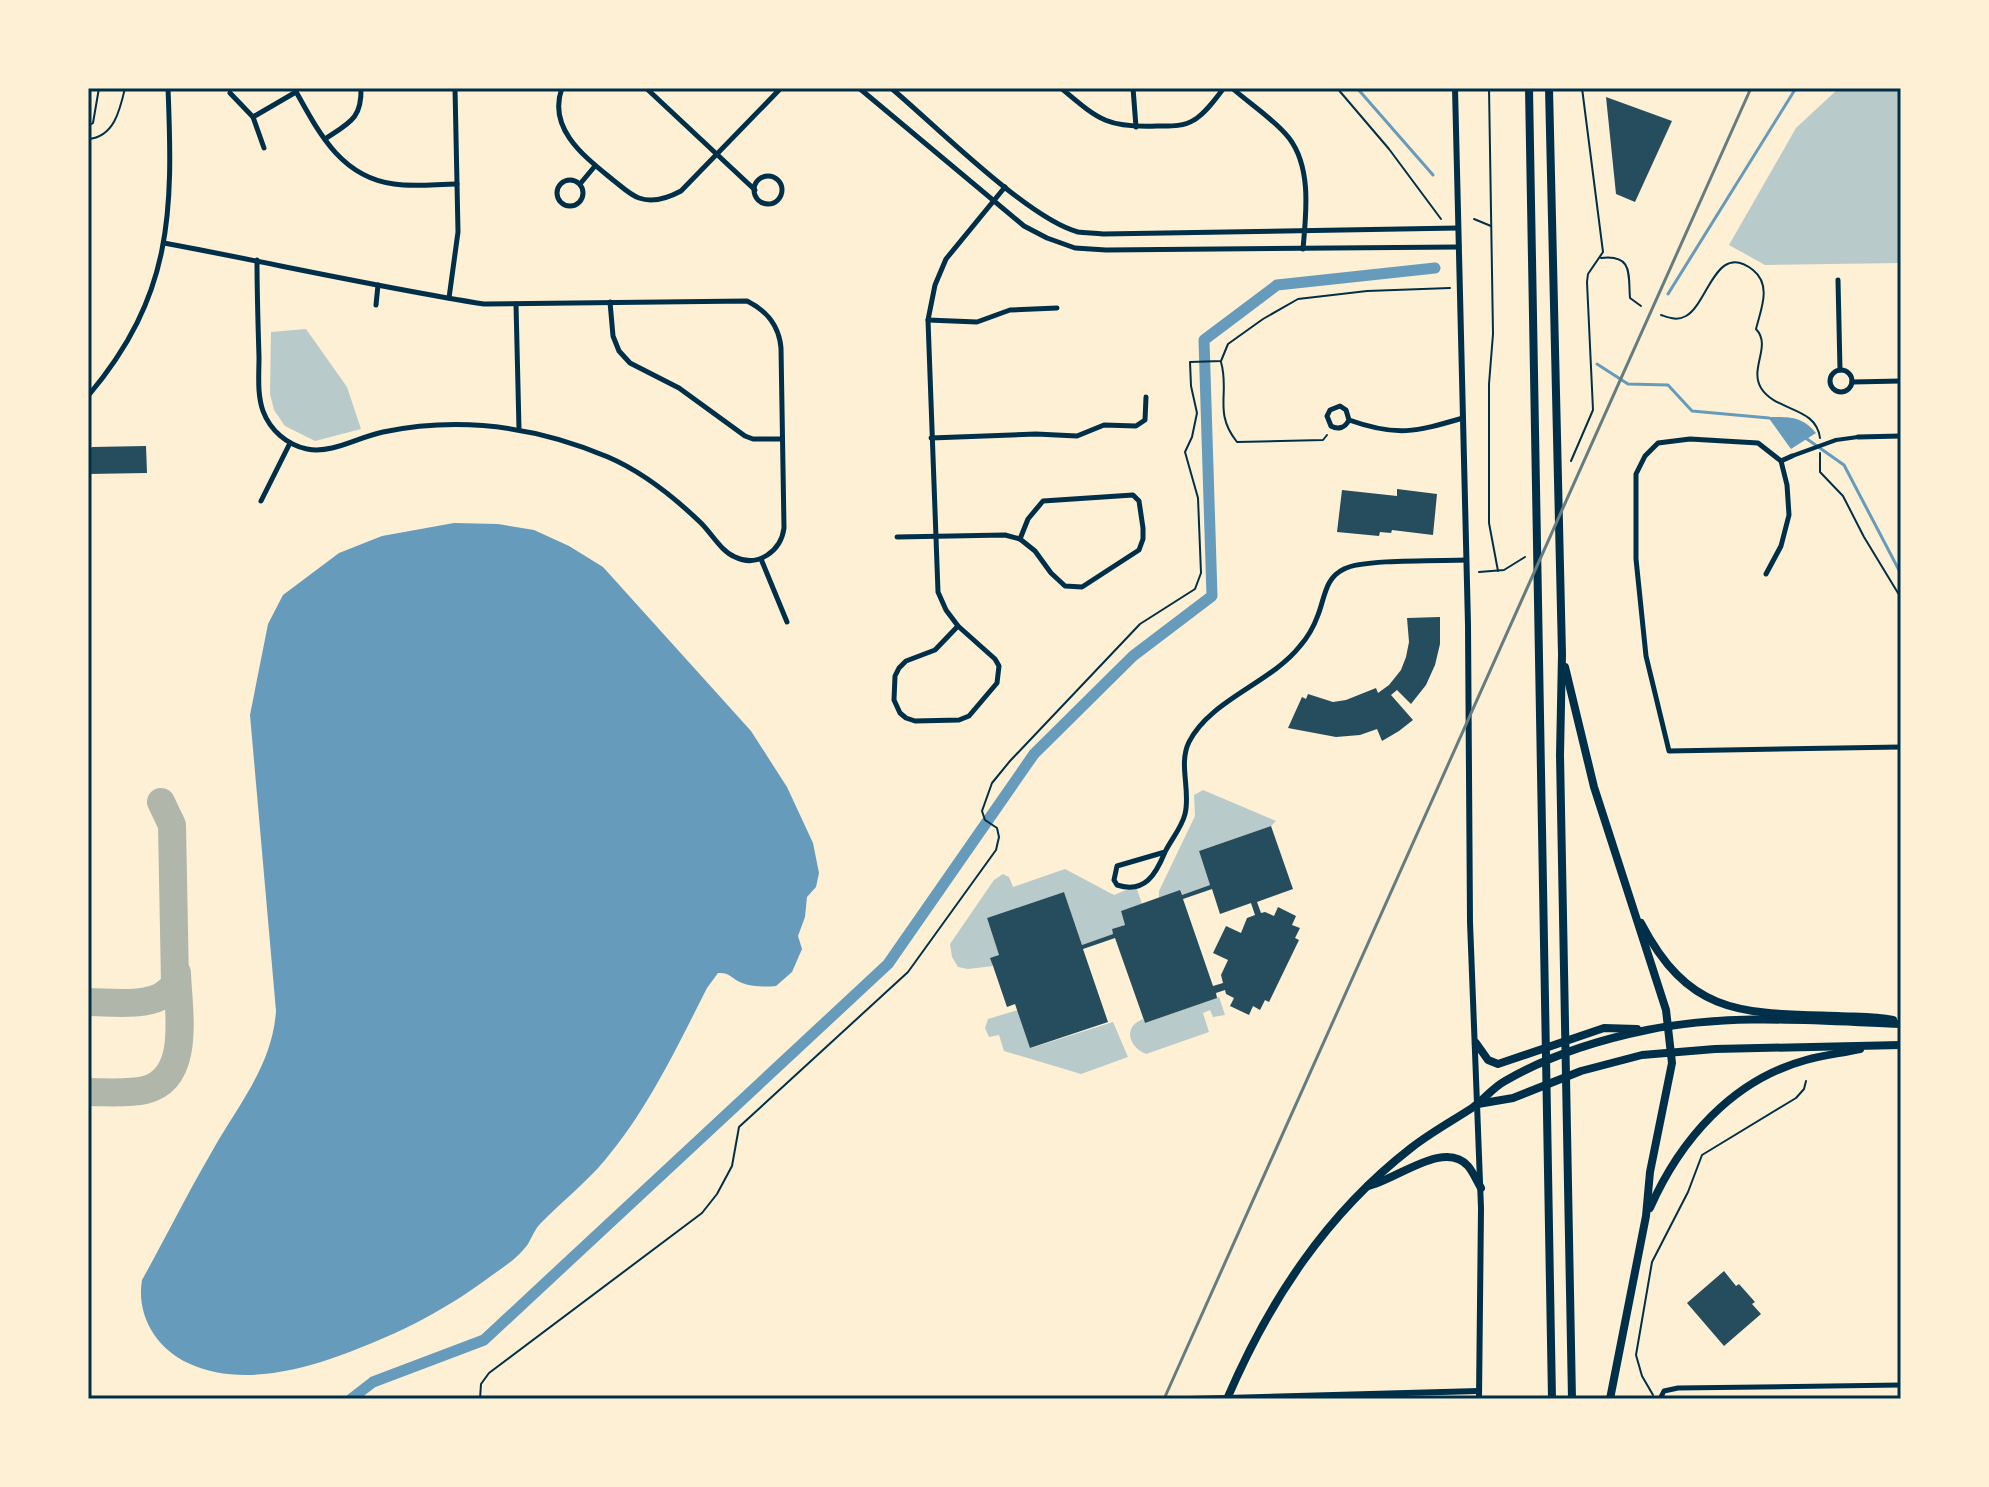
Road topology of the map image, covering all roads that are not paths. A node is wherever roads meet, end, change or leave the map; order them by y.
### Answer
1 (168, 88) edge
2 (361, 88) edge
3 (455, 88) edge
4 (562, 88) edge
5 (646, 88) edge
6 (859, 88) edge
7 (891, 88) edge
8 (1061, 88) edge
9 (1133, 88) edge
10 (1224, 88) edge
11 (1232, 88) edge
12 (1455, 88) edge
13 (1529, 88) edge
14 (1549, 88) edge
15 (778, 89) edge
16 (295, 90) edge
17 (230, 93) dead end
18 (253, 117) junction
19 (1136, 127) junction
20 (325, 139) junction
21 (264, 148) dead end
22 (716, 155) junction
23 (595, 166) junction
24 (457, 184) junction
25 (580, 184) junction
26 (1005, 187) junction
27 (755, 190) junction
28 (993, 202) junction
29 (1458, 228) junction
30 (1305, 230) junction
31 (164, 243) junction
32 (1459, 247) junction
33 (1303, 249) junction
34 (257, 260) junction
35 (1838, 280) dead end
36 (378, 285) junction
37 (449, 298) junction
38 (610, 302) junction
39 (516, 304) junction
40 (376, 305) dead end
41 (1057, 308) dead end
42 (928, 320) junction
43 (1840, 370) junction
44 (1901, 381) edge
45 (1852, 382) junction
46 (88, 396) edge
47 (1146, 397) dead end
48 (1463, 418) junction
49 (1349, 420) junction
50 (519, 429) junction
51 (1901, 436) edge
52 (1858, 437) joint
53 (931, 438) junction
54 (782, 439) junction
55 (290, 443) junction
56 (1792, 456) joint
57 (1781, 461) junction
58 (261, 501) dead end
59 (935, 535) junction
60 (897, 537) dead end
61 (1020, 539) junction
62 (761, 559) junction
63 (1466, 560) junction
64 (1766, 574) dead end
65 (787, 622) dead end
66 (958, 626) junction
67 (1562, 654) junction
68 (1901, 747) edge
69 (1165, 852) junction
70 (1633, 908) junction
71 (1901, 1023) edge
72 (1669, 1026) junction
73 (1646, 1030) junction
74 (1476, 1043) junction
75 (1901, 1045) edge
76 (1878, 1046) junction
77 (1672, 1051) junction
78 (1478, 1104) junction
79 (1367, 1186) junction
80 (1481, 1188) junction
81 (1646, 1216) junction
82 (1901, 1385) edge
83 (1391, 1393) junction
84 (1479, 1395) edge
85 (1359, 1396) edge
86 (1227, 1398) edge
87 (1189, 1399) edge
88 (1384, 1399) edge
89 (1552, 1399) edge
90 (1572, 1399) edge
91 (1610, 1399) edge
92 (1658, 1399) edge

1 - 31 street
2 - 20 street
3 - 24 street
4 - 23 street
5 - 22 street
6 - 28 street
7 - 26 street
8 - 19 street
9 - 19 street
10 - 19 street
11 - 30 street
12 - 29 street
13 - 89 highway
14 - 67 highway
15 - 22 street
16 - 18 street
16 - 20 street
17 - 18 street
18 - 21 street
20 - 24 street
22 - 23 street
22 - 27 street
23 - 25 street
24 - 37 street
25 - 25 street
26 - 28 street
26 - 30 street
27 - 27 street
28 - 33 street
28 - 42 street
29 - 30 street
29 - 32 street
30 - 33 street
31 - 34 street
31 - 46 street
32 - 33 street
32 - 48 street
34 - 36 street
34 - 55 street
35 - 43 street
36 - 37 street
36 - 40 street
37 - 39 street
38 - 39 street
38 - 54 street
38 - 54 street
39 - 50 street
41 - 42 street
42 - 53 street
43 - 45 street
43 - 45 street
44 - 45 street
47 - 53 street
48 - 49 street
48 - 63 street
49 - 49 street
50 - 55 street
50 - 62 street
51 - 52 street
52 - 56 street
53 - 59 street
54 - 62 street
55 - 58 street
56 - 57 street
57 - 64 street
57 - 68 street
59 - 60 street
59 - 61 street
59 - 66 street
61 - 61 street
62 - 65 street
63 - 69 street
63 - 74 street
66 - 66 street
67 - 70 highway
67 - 90 highway
69 - 69 street
70 - 71 highway
70 - 72 highway
71 - 72 highway
72 - 73 highway
72 - 77 highway
73 - 74 highway
73 - 78 highway
74 - 78 street
75 - 76 highway
76 - 77 highway
76 - 81 highway
77 - 78 highway
77 - 81 highway
78 - 79 highway
78 - 80 street
79 - 80 highway
79 - 86 highway
80 - 84 street
81 - 91 highway
82 - 92 street
83 - 84 street
83 - 85 street
83 - 88 street
85 - 86 street
86 - 87 street

